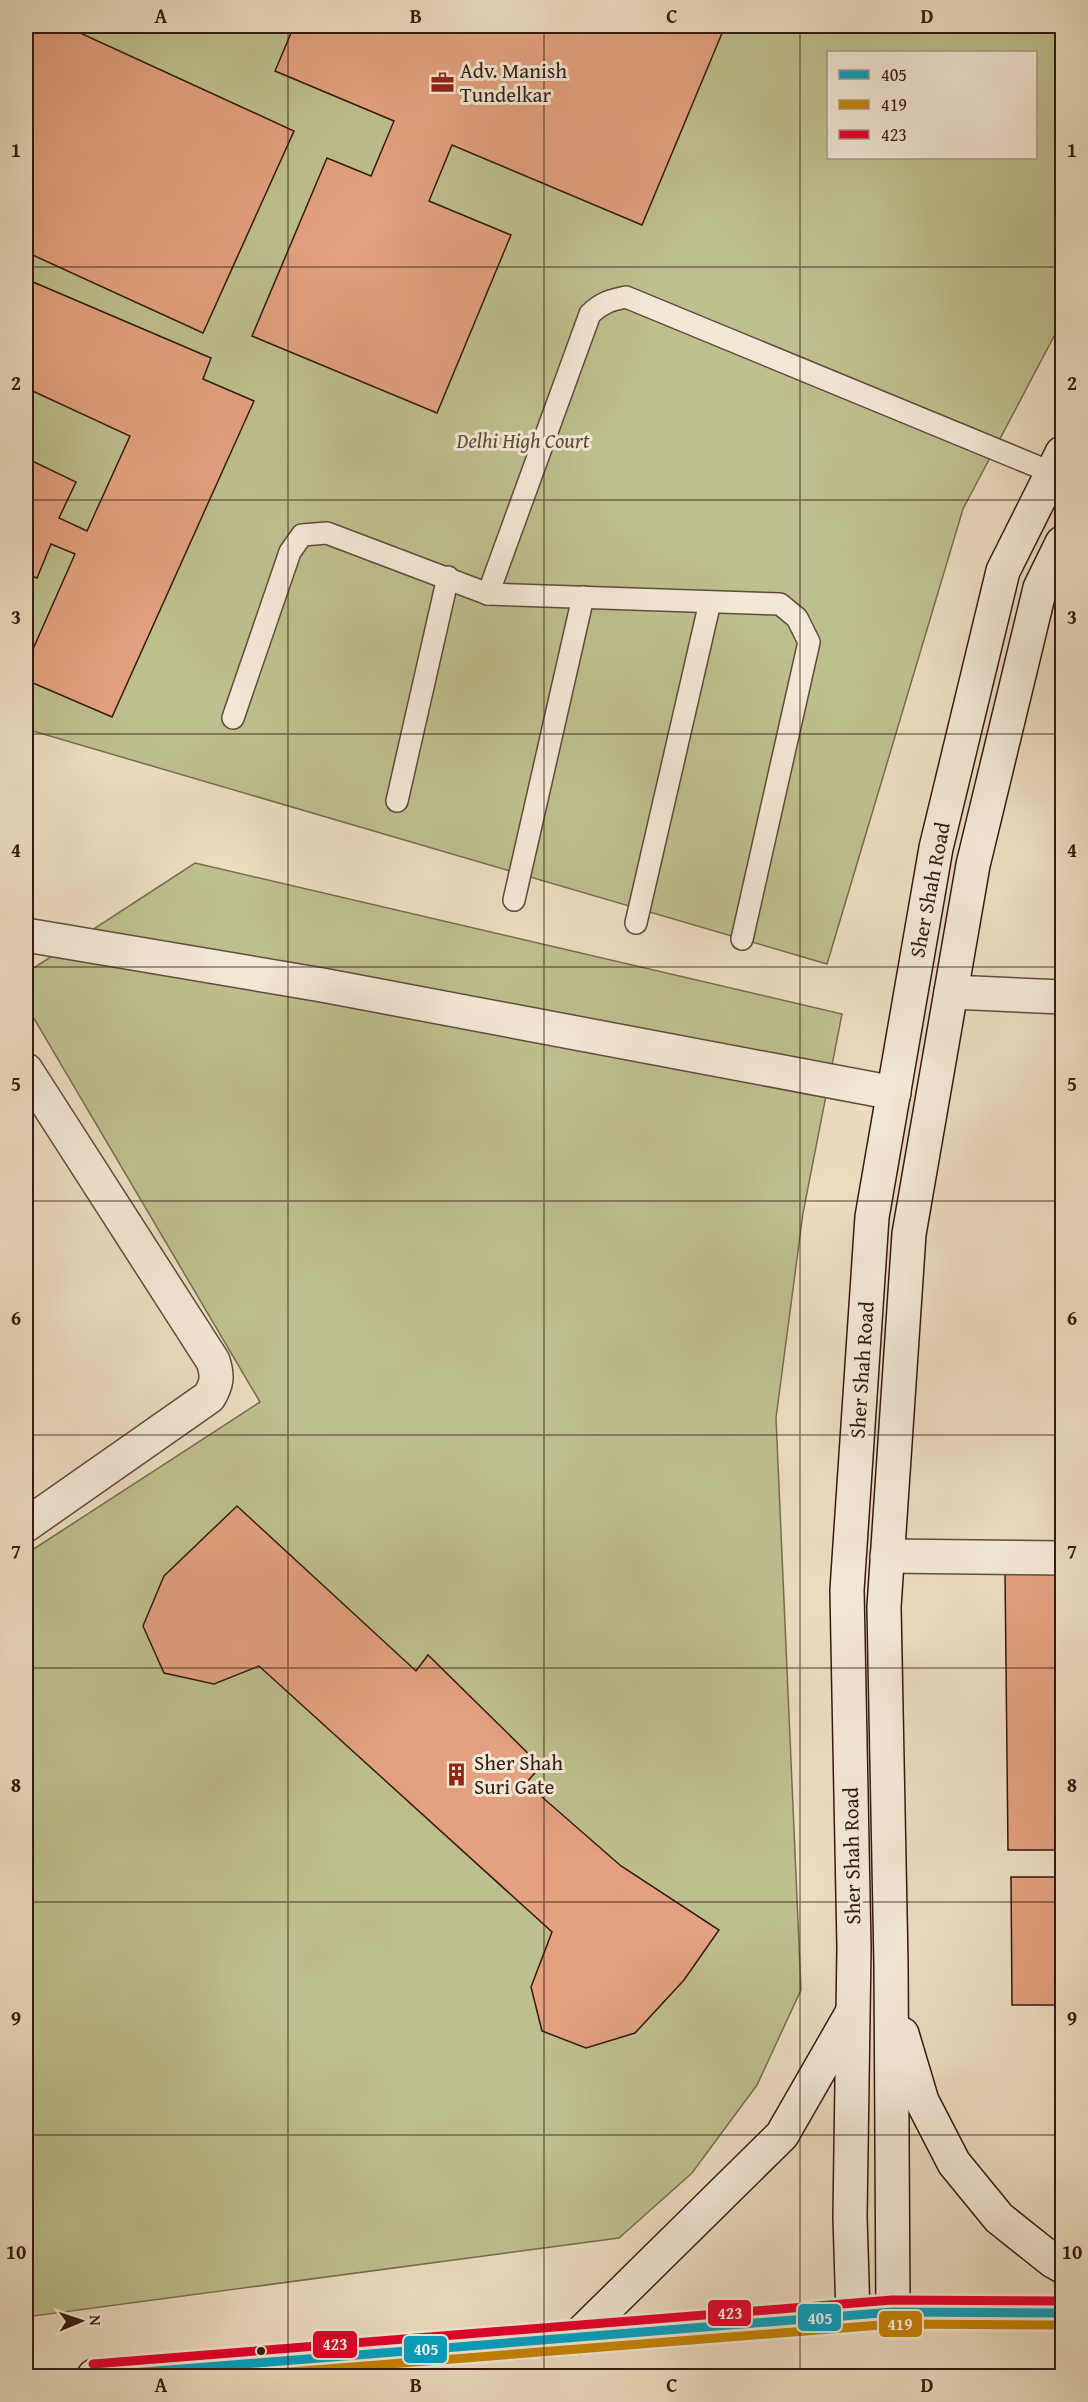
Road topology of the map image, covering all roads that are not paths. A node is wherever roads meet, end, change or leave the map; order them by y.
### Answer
1 (1058, 463) edge
2 (1062, 543) edge
3 (448, 577) junction
4 (489, 594) junction
5 (584, 597) junction
6 (710, 602) junction
7 (233, 718) dead end
8 (398, 801) dead end
9 (514, 900) dead end
10 (636, 923) dead end
11 (26, 935) edge
12 (742, 939) dead end
13 (951, 992) junction
14 (1062, 997) edge
15 (30, 1089) edge
16 (894, 1093) junction
17 (26, 1526) edge
18 (887, 1556) junction
19 (1062, 1558) edge
20 (891, 1964) junction
21 (853, 2012) junction
22 (892, 2231) junction
23 (851, 2232) junction
24 (1062, 2266) edge
25 (893, 2312) junction
26 (1062, 2313) edge
27 (853, 2315) junction
28 (576, 2338) junction
29 (94, 2376) edge

1 - 4 lane
1 - 16 main road, Sher Shah Road
2 - 13 main road, Sher Shah Road
3 - 4 lane
3 - 7 lane
3 - 8 lane
4 - 5 lane
5 - 6 lane
5 - 9 lane
6 - 10 lane
6 - 12 lane
11 - 16 main road
13 - 14 main road
13 - 18 main road, Sher Shah Road
15 - 17 main road
16 - 21 main road, Sher Shah Road
18 - 19 main road
18 - 20 main road, Sher Shah Road
20 - 22 main road, Sher Shah Road
20 - 24 main road
21 - 23 main road, Sher Shah Road
21 - 28 main road
22 - 23 main road
22 - 25 main road, Sher Shah Road
23 - 27 main road, Sher Shah Road
25 - 26 main road
25 - 27 main road
27 - 28 main road
28 - 29 main road

